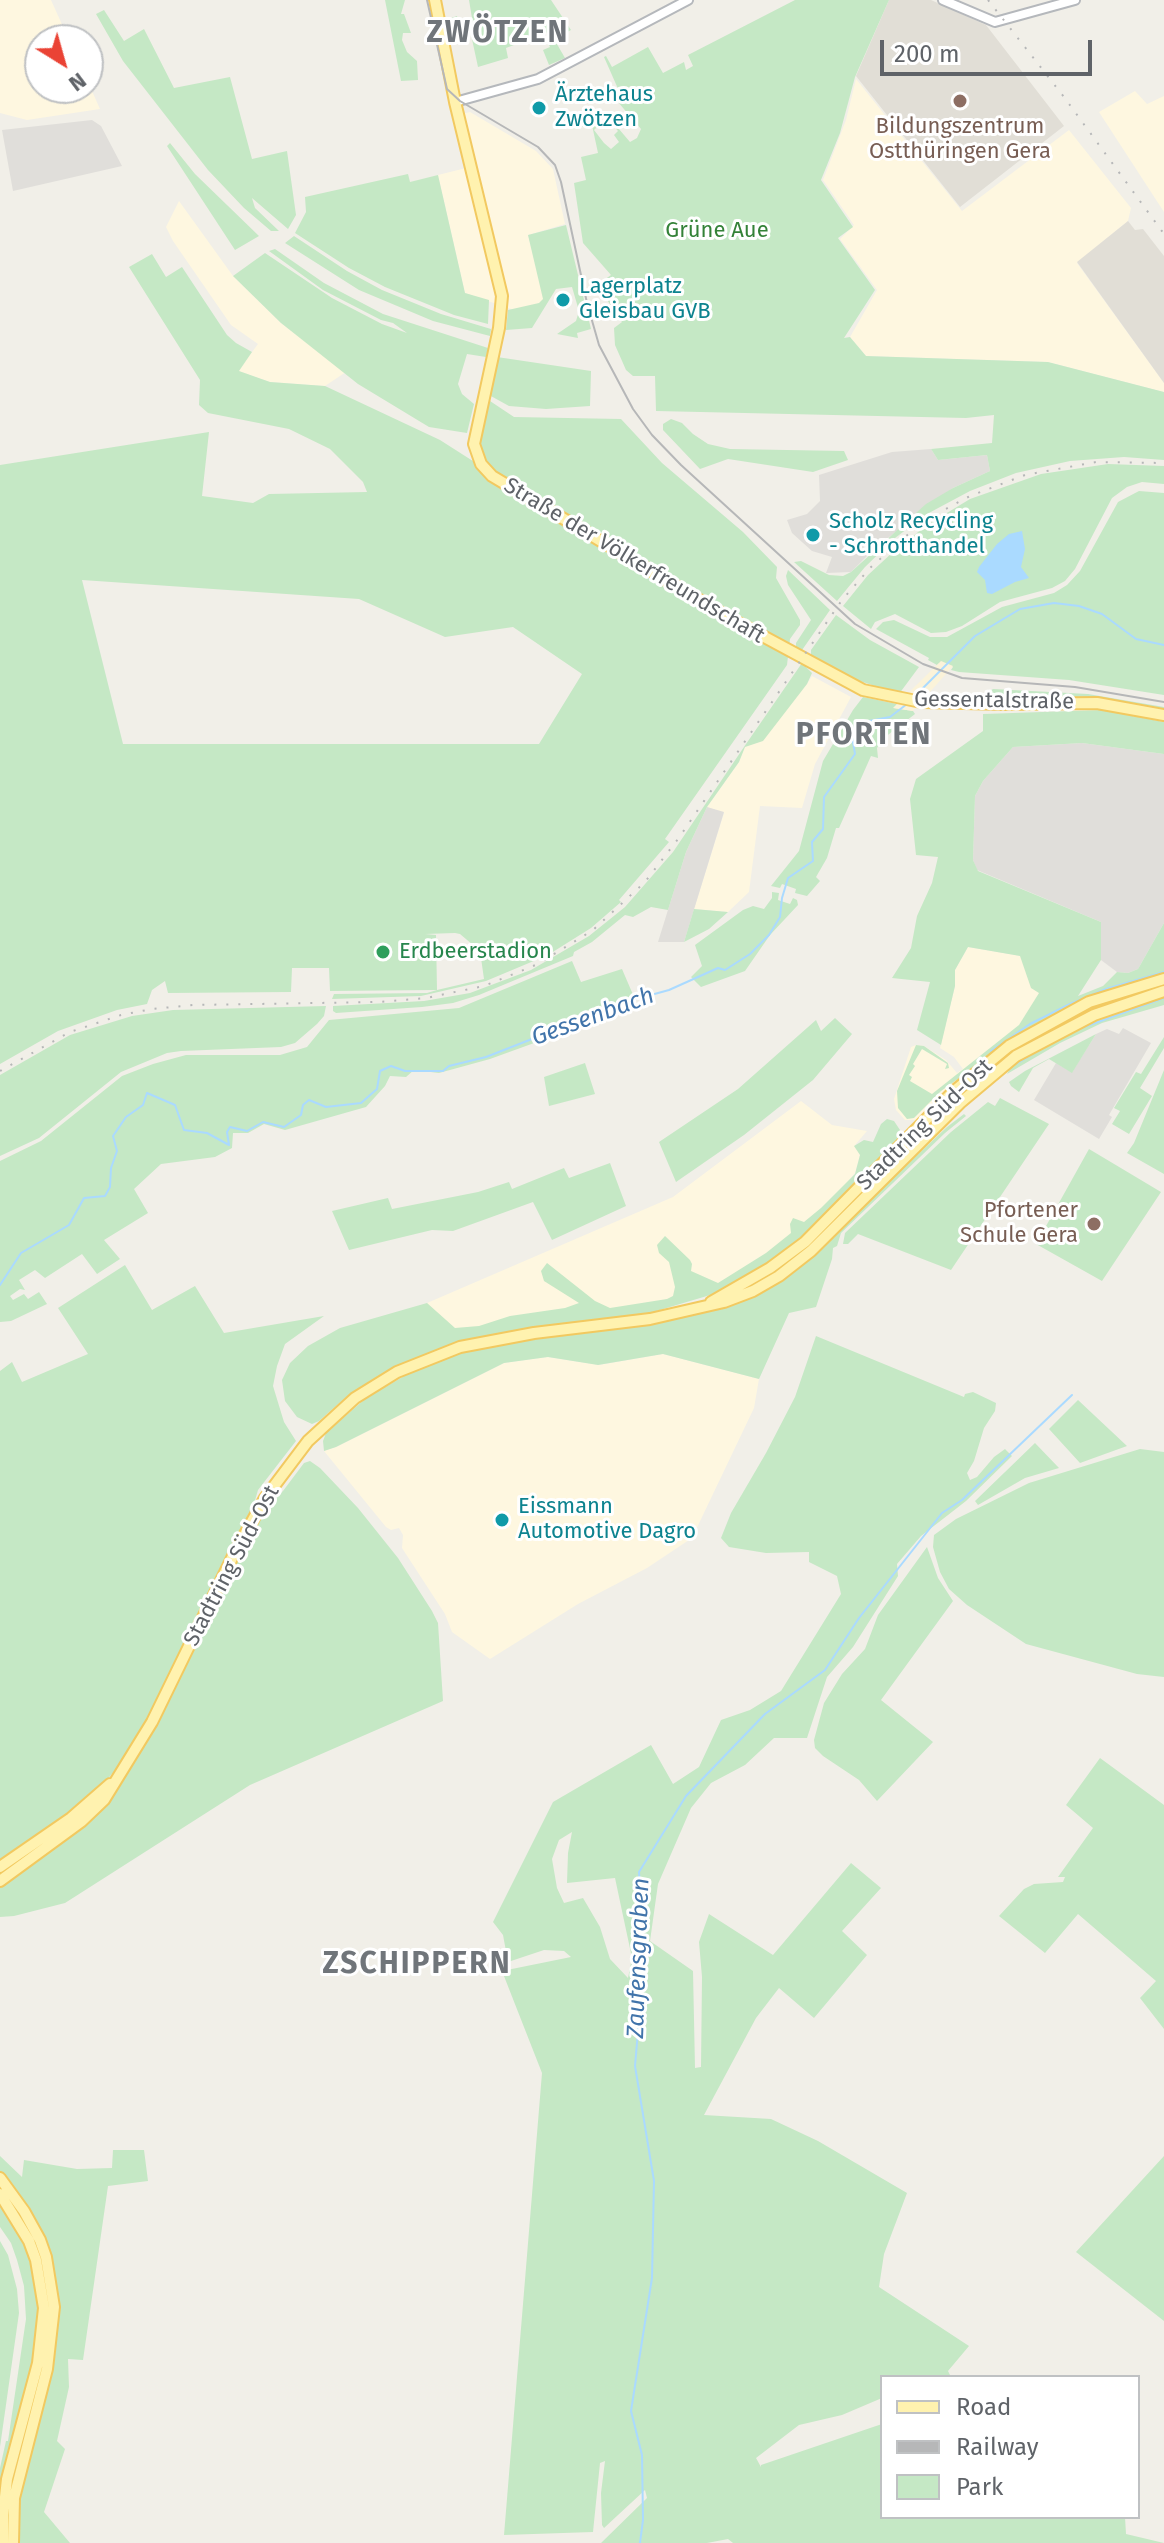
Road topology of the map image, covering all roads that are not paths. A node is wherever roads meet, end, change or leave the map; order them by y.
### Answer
1 (435, 0) edge
2 (688, 0) edge
3 (943, 0) edge
4 (1075, 0) edge
5 (455, 102) junction
6 (786, 651) joint
7 (1164, 715) edge
8 (1164, 979) edge
9 (1164, 991) edge
10 (706, 1305) junction
11 (117, 1777) junction
12 (0, 1867) edge
13 (0, 1881) edge
14 (0, 2178) edge
15 (0, 2194) edge
16 (3, 2543) edge
17 (13, 2543) edge

1 - 5 main road, Straße der Völkerfreundschaft
2 - 5 street
3 - 4 street
5 - 6 main road, Straße der Völkerfreundschaft
6 - 7 main road, Gessentalstraße
8 - 10 main road, Stadtring Süd-Ost
9 - 10 main road, Stadtring Süd-Ost
10 - 11 main road, Stadtring Süd-Ost
11 - 12 main road, Stadtring Süd-Ost
11 - 13 main road, Stadtring Süd-Ost
14 - 17 main road
15 - 16 main road

